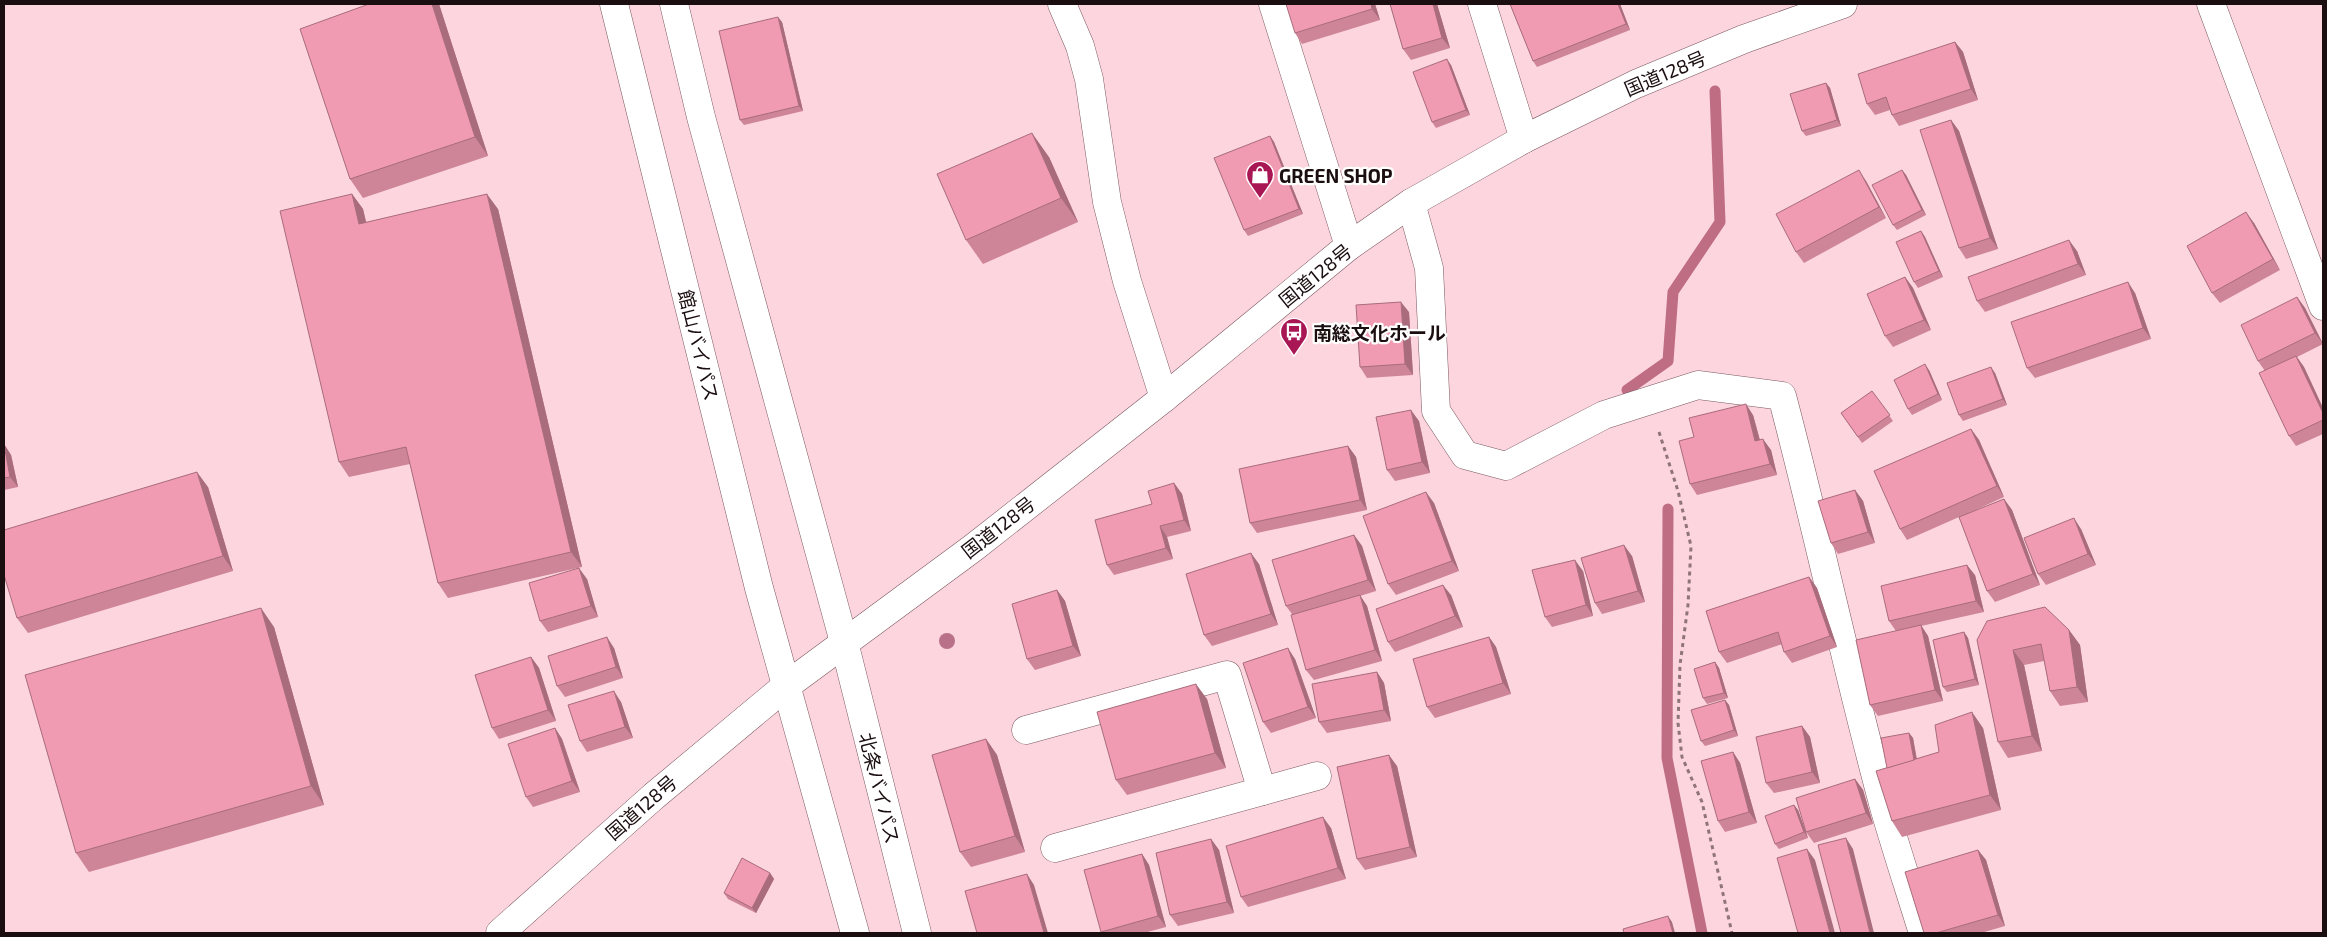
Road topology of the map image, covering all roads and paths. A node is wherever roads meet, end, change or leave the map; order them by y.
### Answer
1 (614, 4) edge
2 (674, 4) edge
3 (1062, 4) edge
4 (1273, 4) edge
5 (1482, 4) edge
6 (1844, 4) edge
7 (2211, 4) edge
8 (1524, 139) junction
9 (1411, 203) junction
10 (1349, 246) junction
11 (2323, 306) edge
12 (1164, 398) junction
13 (1648, 401) junction
14 (844, 642) junction
15 (786, 686) junction
16 (1026, 730) dead end
17 (1317, 776) dead end
18 (1262, 791) junction
19 (1055, 848) dead end
20 (500, 933) edge
21 (855, 933) edge
22 (917, 933) edge
23 (1732, 933) edge
24 (1923, 933) edge

1 - 15 main road, 館山バイパス
2 - 14 main road
3 - 12 main road
4 - 10 main road
5 - 8 main road
6 - 8 main road, 国道128号
7 - 11 main road
8 - 9 main road, 国道128号
9 - 10 main road, 国道128号
9 - 13 main road
10 - 12 main road, 国道128号
12 - 14 main road, 国道128号
13 - 23 path
13 - 24 main road
14 - 15 main road, 国道128号
14 - 22 main road, 北条バイパス
15 - 20 main road, 国道128号
15 - 21 main road
16 - 18 main road
17 - 18 main road
18 - 19 main road

